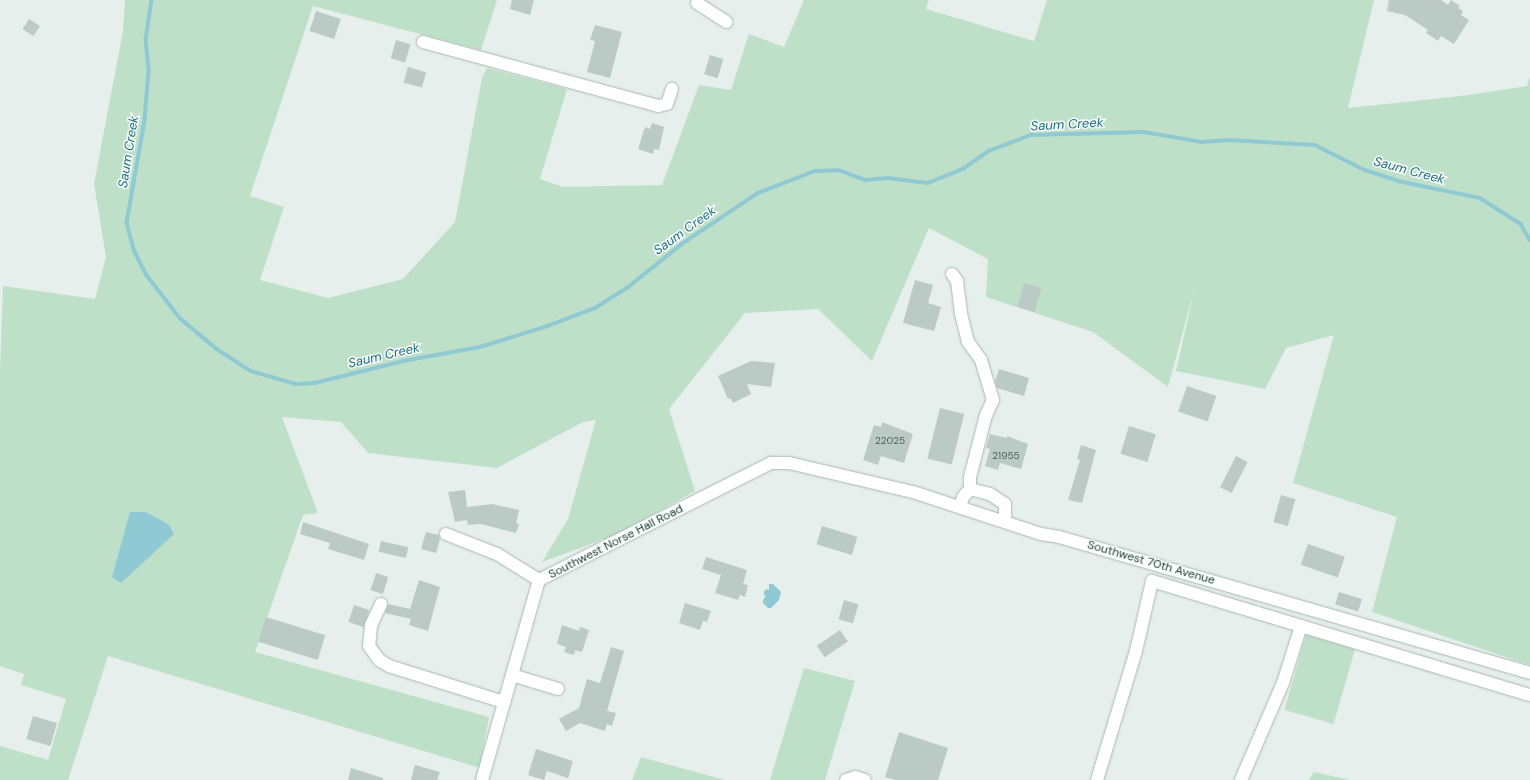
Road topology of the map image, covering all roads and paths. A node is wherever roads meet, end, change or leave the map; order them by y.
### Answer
1 (697, 3) dead end
2 (726, 22) dead end
3 (423, 42) dead end
4 (672, 89) dead end
5 (952, 274) dead end
6 (771, 463) joint
7 (970, 489) junction
8 (960, 507) junction
9 (1005, 522) junction
10 (446, 534) dead end
11 (539, 580) junction
12 (381, 604) dead end
13 (1301, 626) junction
14 (1530, 673) edge
15 (512, 675) junction
16 (558, 689) dead end
17 (1530, 695) edge
18 (504, 702) junction
19 (482, 780) edge
20 (846, 780) edge
21 (865, 780) edge
22 (1096, 780) edge
23 (1241, 780) edge

1 - 2 street
3 - 4 street
5 - 7 street
6 - 8 street, Southwest 70th Avenue
6 - 11 street, Southwest Norse Hall Road
7 - 8 street
7 - 9 street
8 - 9 street, Southwest 70th Avenue
9 - 14 street, Southwest 70th Avenue
10 - 11 street
11 - 15 street, Southwest Norse Hall Road
12 - 18 street
13 - 17 street
13 - 22 street
13 - 23 street
15 - 16 street
15 - 18 street, Southwest Norse Hall Road
18 - 19 street, Southwest Norse Hall Road
20 - 21 street

